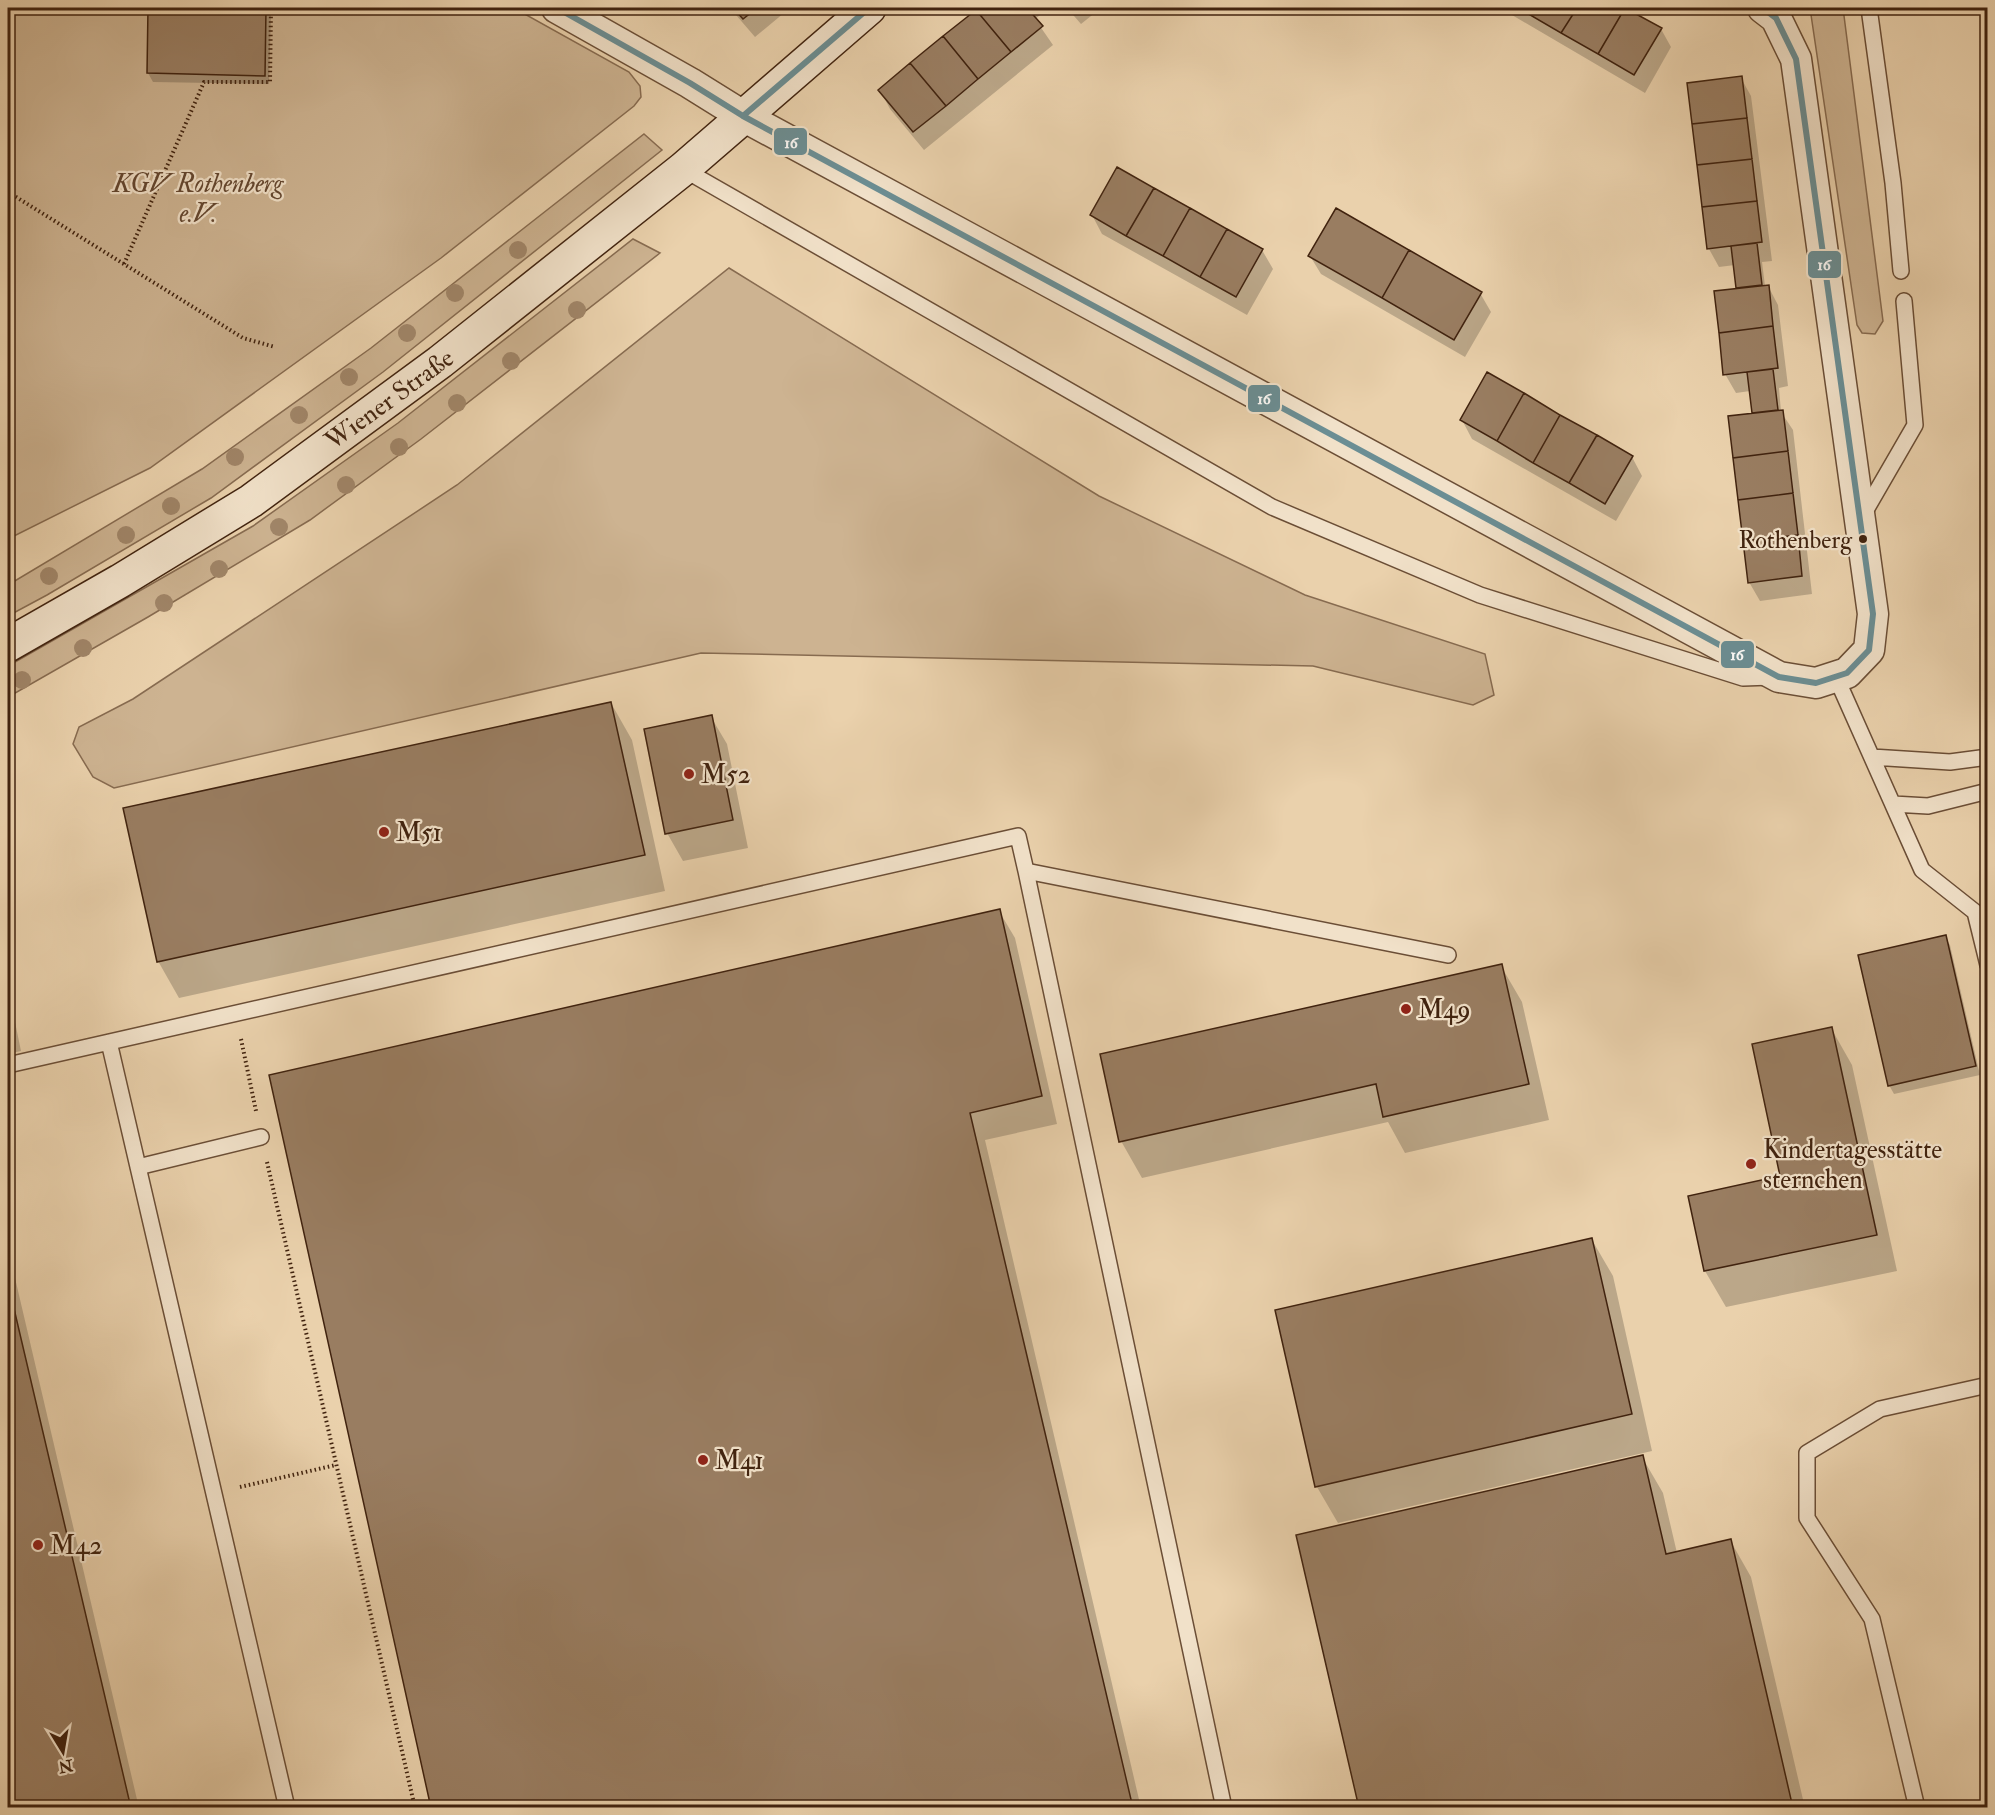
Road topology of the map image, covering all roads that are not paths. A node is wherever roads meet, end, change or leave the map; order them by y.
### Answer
1 (557, 8) edge
2 (869, 8) edge
3 (1763, 8) edge
4 (1869, 8) edge
5 (743, 116) junction
6 (683, 169) junction
7 (1901, 271) dead end
8 (1904, 301) dead end
9 (1860, 519) junction
10 (8, 645) edge
11 (1779, 677) junction
12 (1826, 680) junction
13 (1872, 757) junction
14 (1988, 757) edge
15 (1988, 791) edge
16 (1893, 804) junction
17 (1026, 871) junction
18 (1448, 955) dead end
19 (1988, 965) edge
20 (109, 1042) junction
21 (8, 1065) edge
22 (261, 1137) road end
23 (138, 1167) junction
24 (1988, 1385) edge
25 (287, 1808) edge
26 (1224, 1808) edge
27 (1917, 1808) edge

1 - 5 street
2 - 5 main road, Wiener Straße
3 - 9 street
4 - 7 lane
5 - 6 main road, Wiener Straße
5 - 11 street
6 - 10 main road, Wiener Straße
6 - 11 lane
8 - 9 lane
9 - 12 street
11 - 12 street
12 - 13 lane
13 - 14 lane
13 - 16 lane
15 - 16 lane
16 - 19 lane
17 - 18 lane
17 - 20 lane
17 - 26 lane
20 - 21 lane
20 - 23 lane
22 - 23 lane
23 - 25 lane
24 - 27 lane

